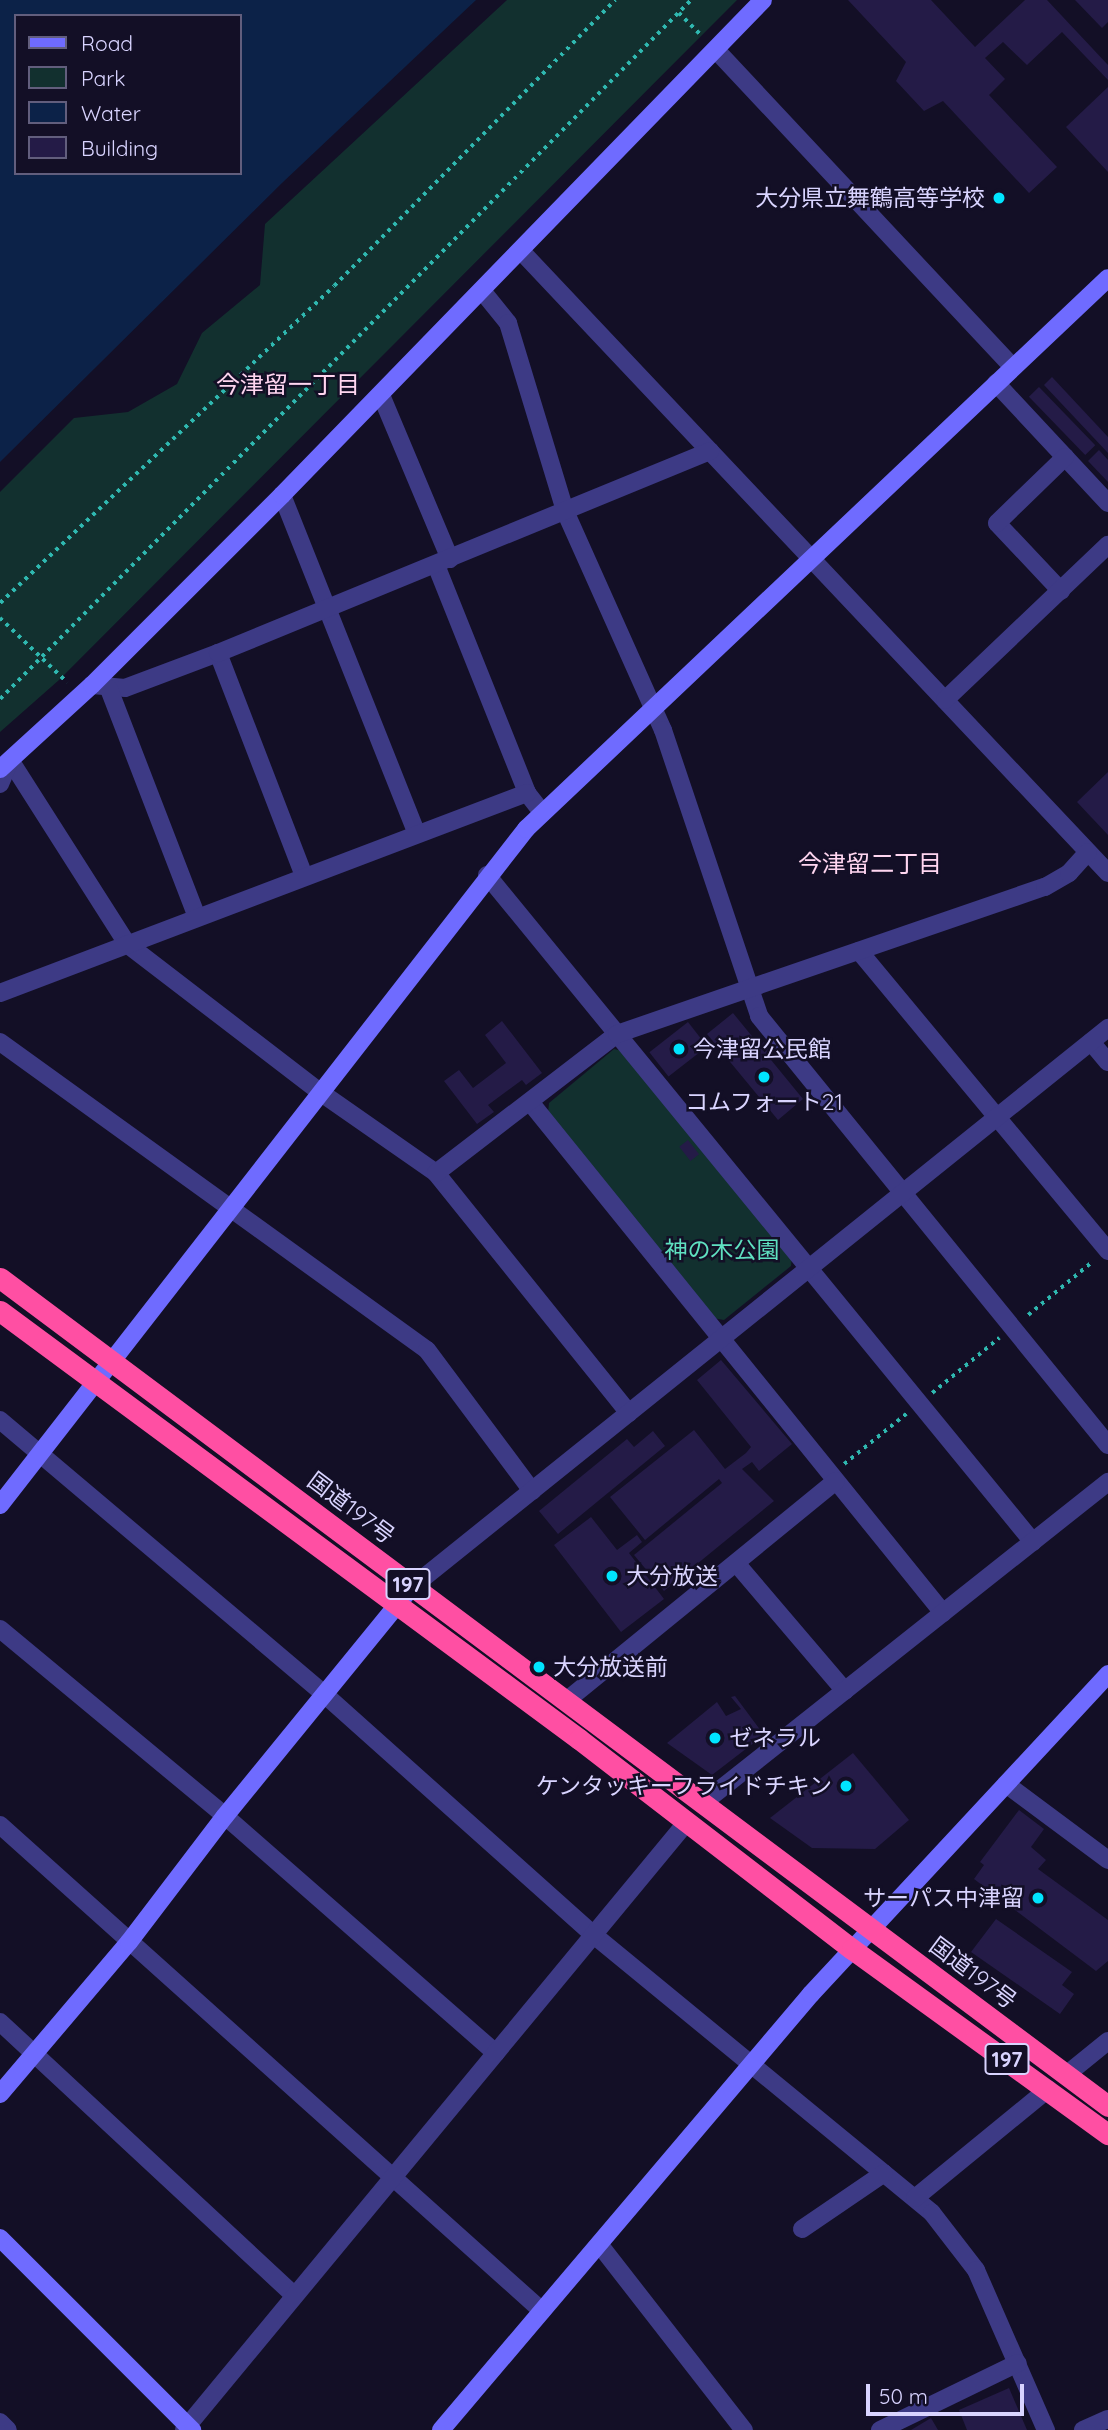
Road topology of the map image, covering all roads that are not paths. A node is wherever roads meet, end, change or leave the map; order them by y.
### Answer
1 (764, 0) edge
2 (716, 50) junction
3 (522, 253) junction
4 (1108, 278) edge
5 (483, 292) junction
6 (1013, 367) junction
7 (996, 383) junction
8 (381, 395) junction
9 (710, 451) junction
10 (1065, 457) junction
11 (282, 495) junction
12 (1108, 503) edge
13 (565, 511) junction
14 (1108, 545) edge
15 (811, 558) junction
16 (443, 562) junction
17 (1061, 591) junction
18 (327, 609) junction
19 (218, 653) junction
20 (94, 690) junction
21 (945, 700) junction
22 (652, 706) junction
23 (5, 765) edge
24 (0, 785) edge
25 (527, 793) junction
26 (542, 812) junction
27 (416, 832) junction
28 (1088, 852) junction
29 (1108, 873) edge
30 (487, 875) junction
31 (304, 876) junction
32 (197, 917) junction
33 (127, 944) junction
34 (859, 951) junction
35 (749, 988) junction
36 (0, 993) edge
37 (1108, 1028) edge
38 (617, 1034) junction
39 (0, 1042) edge
40 (1091, 1042) junction
41 (1108, 1062) edge
42 (320, 1092) junction
43 (530, 1102) junction
44 (996, 1118) junction
45 (436, 1173) junction
46 (903, 1193) junction
47 (231, 1207) junction
48 (1105, 1253) edge
49 (809, 1268) junction
50 (0, 1278) edge
51 (0, 1311) edge
52 (722, 1339) junction
53 (113, 1359) junction
54 (96, 1384) junction
55 (629, 1413) junction
56 (0, 1420) edge
57 (1108, 1445) edge
58 (38, 1456) junction
59 (834, 1478) junction
60 (1108, 1482) edge
61 (532, 1491) junction
62 (0, 1506) edge
63 (1033, 1542) junction
64 (736, 1563) junction
65 (412, 1587) junction
66 (395, 1605) junction
67 (943, 1613) junction
68 (0, 1629) edge
69 (1108, 1674) edge
70 (845, 1691) junction
71 (323, 1693) junction
72 (566, 1701) junction
73 (1006, 1784) junction
74 (703, 1803) junction
75 (225, 1816) junction
76 (686, 1823) junction
77 (0, 1825) edge
78 (1108, 1860) edge
79 (870, 1930) junction
80 (594, 1936) junction
81 (129, 1942) junction
82 (852, 1949) junction
83 (0, 2022) edge
84 (1108, 2041) edge
85 (496, 2053) junction
86 (34, 2054) junction
87 (752, 2063) junction
88 (1066, 2075) junction
89 (1048, 2089) junction
90 (0, 2094) edge
91 (1108, 2106) edge
92 (1108, 2134) edge
93 (884, 2173) junction
94 (393, 2178) junction
95 (915, 2199) junction
96 (803, 2230) dead end
97 (0, 2238) edge
98 (599, 2244) junction
99 (294, 2295) junction
100 (541, 2311) junction
101 (1018, 2363) junction
102 (1108, 2419) edge
103 (0, 2421) edge
104 (188, 2428) edge
105 (8, 2430) edge
106 (441, 2430) edge
107 (744, 2430) edge
108 (880, 2430) edge
109 (1046, 2430) edge
110 (1083, 2430) edge

1 - 2 street
2 - 3 street
2 - 6 street
3 - 5 street
3 - 9 street
4 - 6 street
5 - 8 street
5 - 13 street
6 - 7 street
7 - 10 street
7 - 15 street
8 - 11 street
8 - 16 street
9 - 13 street
9 - 15 street
10 - 12 street
10 - 17 street
11 - 18 street
11 - 20 street
13 - 16 street
13 - 22 street
14 - 17 street
15 - 21 street
15 - 22 street
16 - 18 street
16 - 25 street
17 - 21 street
18 - 19 street
18 - 27 street
19 - 20 street
19 - 31 street
20 - 23 street
20 - 32 street
21 - 28 street
22 - 26 street
22 - 35 street
23 - 24 street
23 - 33 street
25 - 26 street
25 - 27 street
26 - 30 street
27 - 31 street
28 - 29 street
28 - 34 street
30 - 38 street
30 - 42 street
31 - 32 street
32 - 33 street
33 - 36 street
33 - 42 street
34 - 35 street
34 - 44 street
35 - 38 street
35 - 46 street
37 - 40 street
38 - 43 street
38 - 49 street
39 - 47 street
40 - 41 street
40 - 44 street
42 - 45 street
42 - 47 street
43 - 45 street
43 - 52 street
44 - 46 street
44 - 48 street
45 - 55 street
46 - 49 street
46 - 57 street
47 - 53 street
47 - 61 street
49 - 52 street
49 - 63 street
50 - 53 highway, 国道197号 / 197
51 - 54 highway, 197
52 - 55 street
52 - 59 street
53 - 54 street
53 - 65 highway, 国道197号 / 197
54 - 58 street
54 - 66 highway, 197
55 - 61 street
56 - 58 street
58 - 62 street
58 - 71 street
59 - 64 street
59 - 67 street
60 - 63 street
61 - 65 street
63 - 67 street
64 - 70 street
64 - 72 street
65 - 66 street
65 - 72 highway, 国道197号 / 197
66 - 71 street
66 - 76 highway, 197
67 - 70 street
68 - 75 street
69 - 73 street
70 - 74 street
71 - 75 street
71 - 80 street
72 - 74 highway, 国道197号 / 197
73 - 78 street
73 - 79 street
74 - 79 highway, 国道197号 / 197
75 - 81 street
75 - 85 street
76 - 80 street
76 - 82 highway, 197
77 - 81 street
79 - 82 street
79 - 88 highway, 国道197号 / 197
80 - 85 street
80 - 87 street
81 - 86 street
81 - 94 street
82 - 87 street
82 - 89 highway, 197
83 - 86 street
84 - 88 street
85 - 94 street
86 - 90 street
86 - 99 street
87 - 93 street
87 - 98 street
88 - 91 highway, 国道197号 / 197
89 - 92 highway, 197
89 - 95 street
93 - 95 street
93 - 96 street
94 - 99 street
94 - 100 street
95 - 101 street
97 - 104 street
98 - 100 street
98 - 107 street
99 - 104 street
100 - 106 street
101 - 108 street
101 - 109 street
102 - 110 street
103 - 105 street

